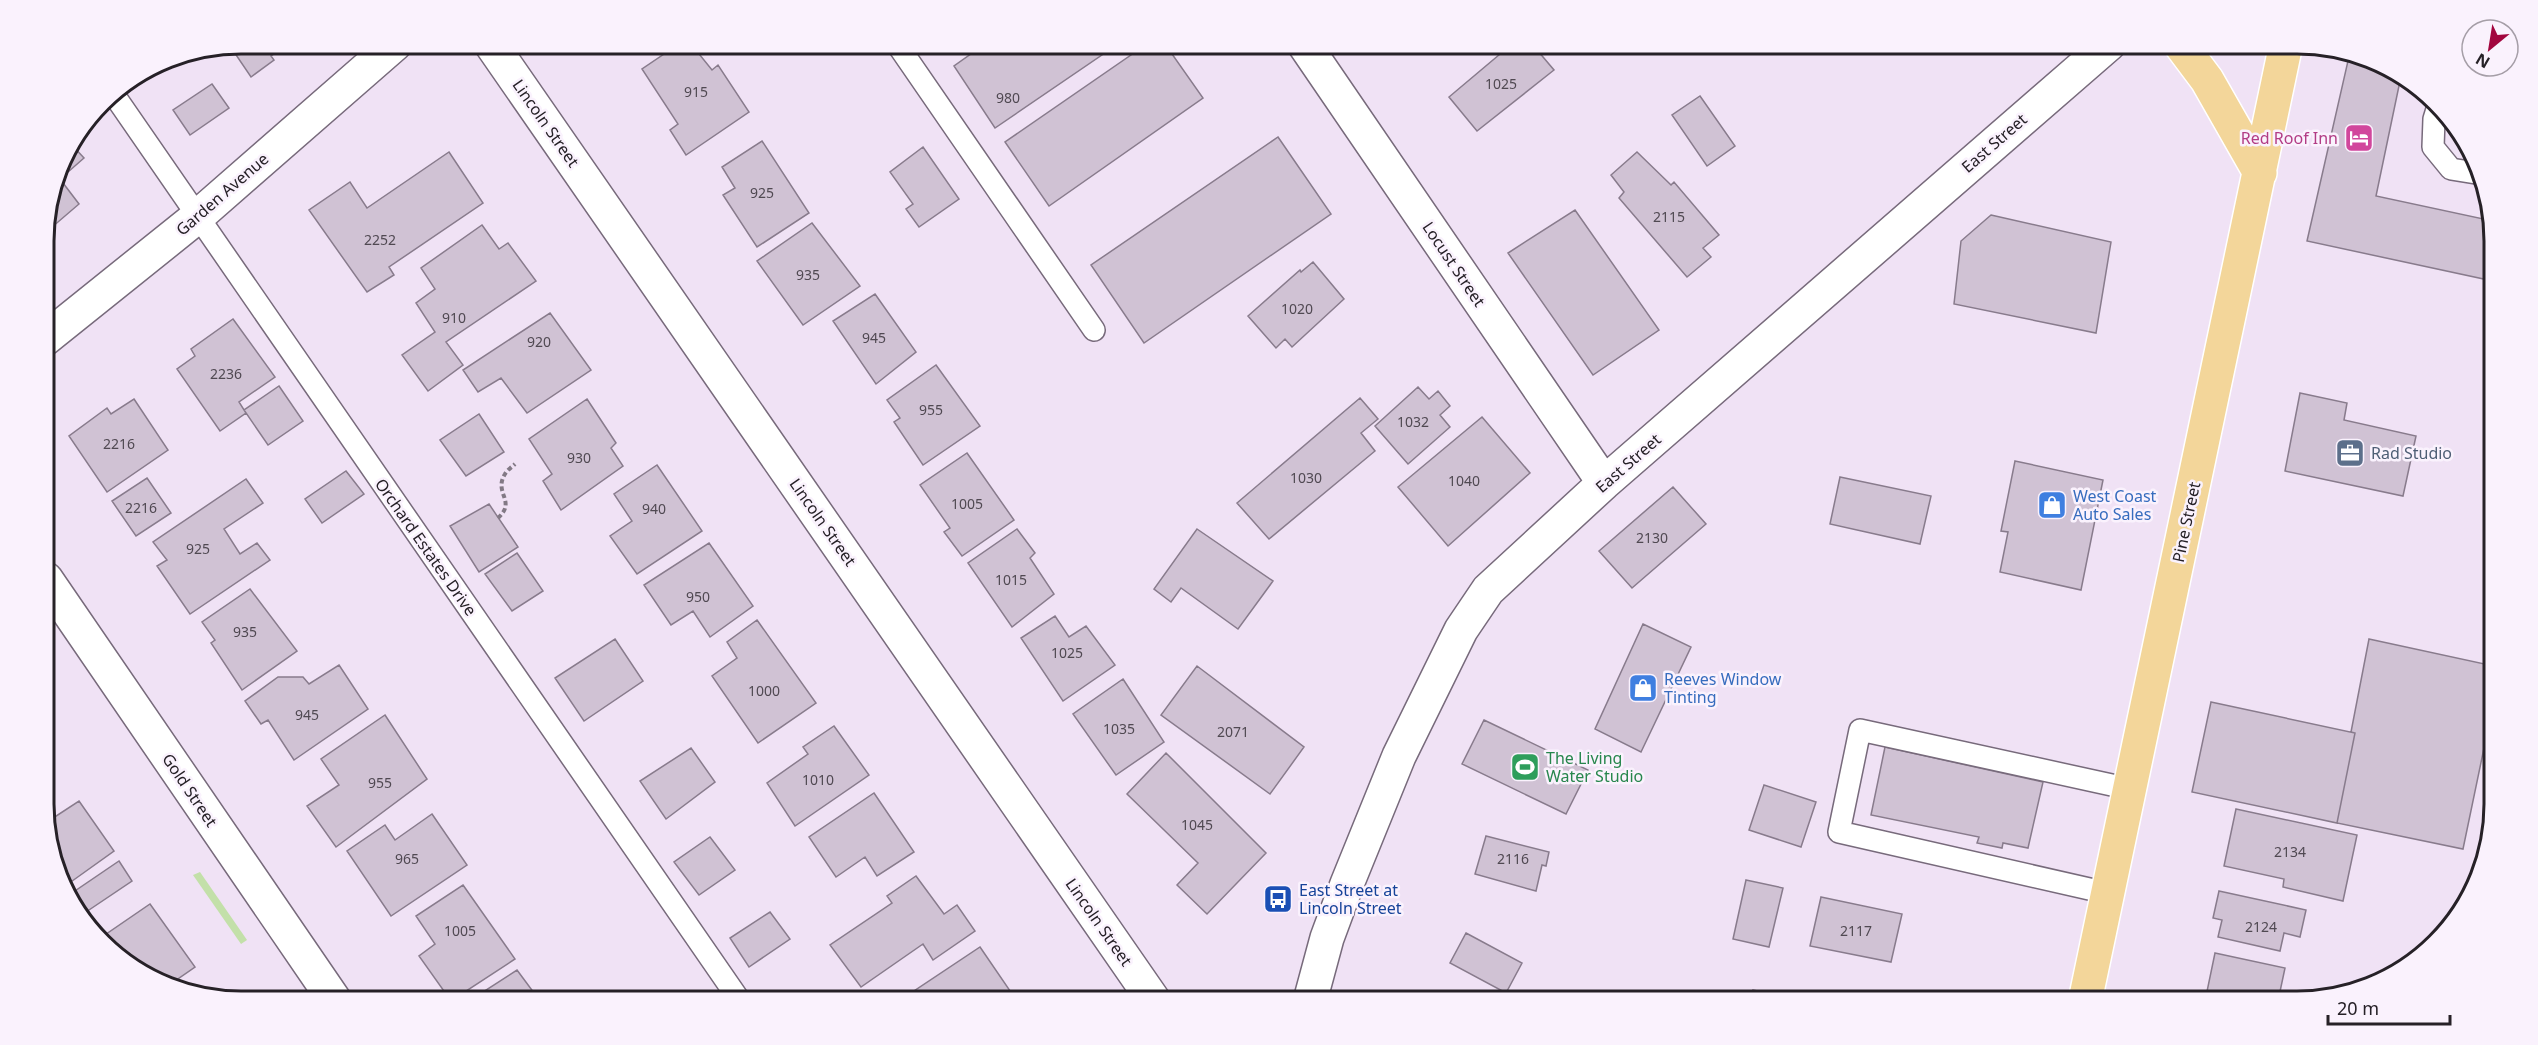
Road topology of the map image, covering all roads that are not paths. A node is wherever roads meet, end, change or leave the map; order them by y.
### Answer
1 (384, 54) edge
2 (498, 54) edge
3 (904, 54) edge
4 (1311, 54) edge
5 (2097, 54) edge
6 (2187, 54) edge
7 (2284, 54) edge
8 (118, 101) edge
9 (2435, 116) edge
10 (2471, 172) edge
11 (2260, 173) junction
12 (197, 217) junction
13 (1094, 330) dead end
14 (54, 332) edge
15 (1604, 483) junction
16 (54, 591) edge
17 (2130, 789) junction
18 (2108, 893) junction
19 (327, 991) edge
20 (733, 991) edge
21 (1147, 991) edge
22 (1313, 991) edge
23 (2087, 991) edge

1 - 12 street, Garden Avenue
2 - 21 street, Lincoln Street
3 - 13 lane
4 - 15 street, Locust Street
5 - 15 street, East Street
6 - 11 main road
7 - 11 main road, Pine Street
8 - 12 lane, Orchard Estates Drive
9 - 10 lane
11 - 17 main road, Pine Street
12 - 14 street, Garden Avenue
12 - 20 lane, Orchard Estates Drive
15 - 22 street, East Street
16 - 19 street, Gold Street
17 - 18 main road, Pine Street
17 - 18 lane
18 - 23 main road, Pine Street

